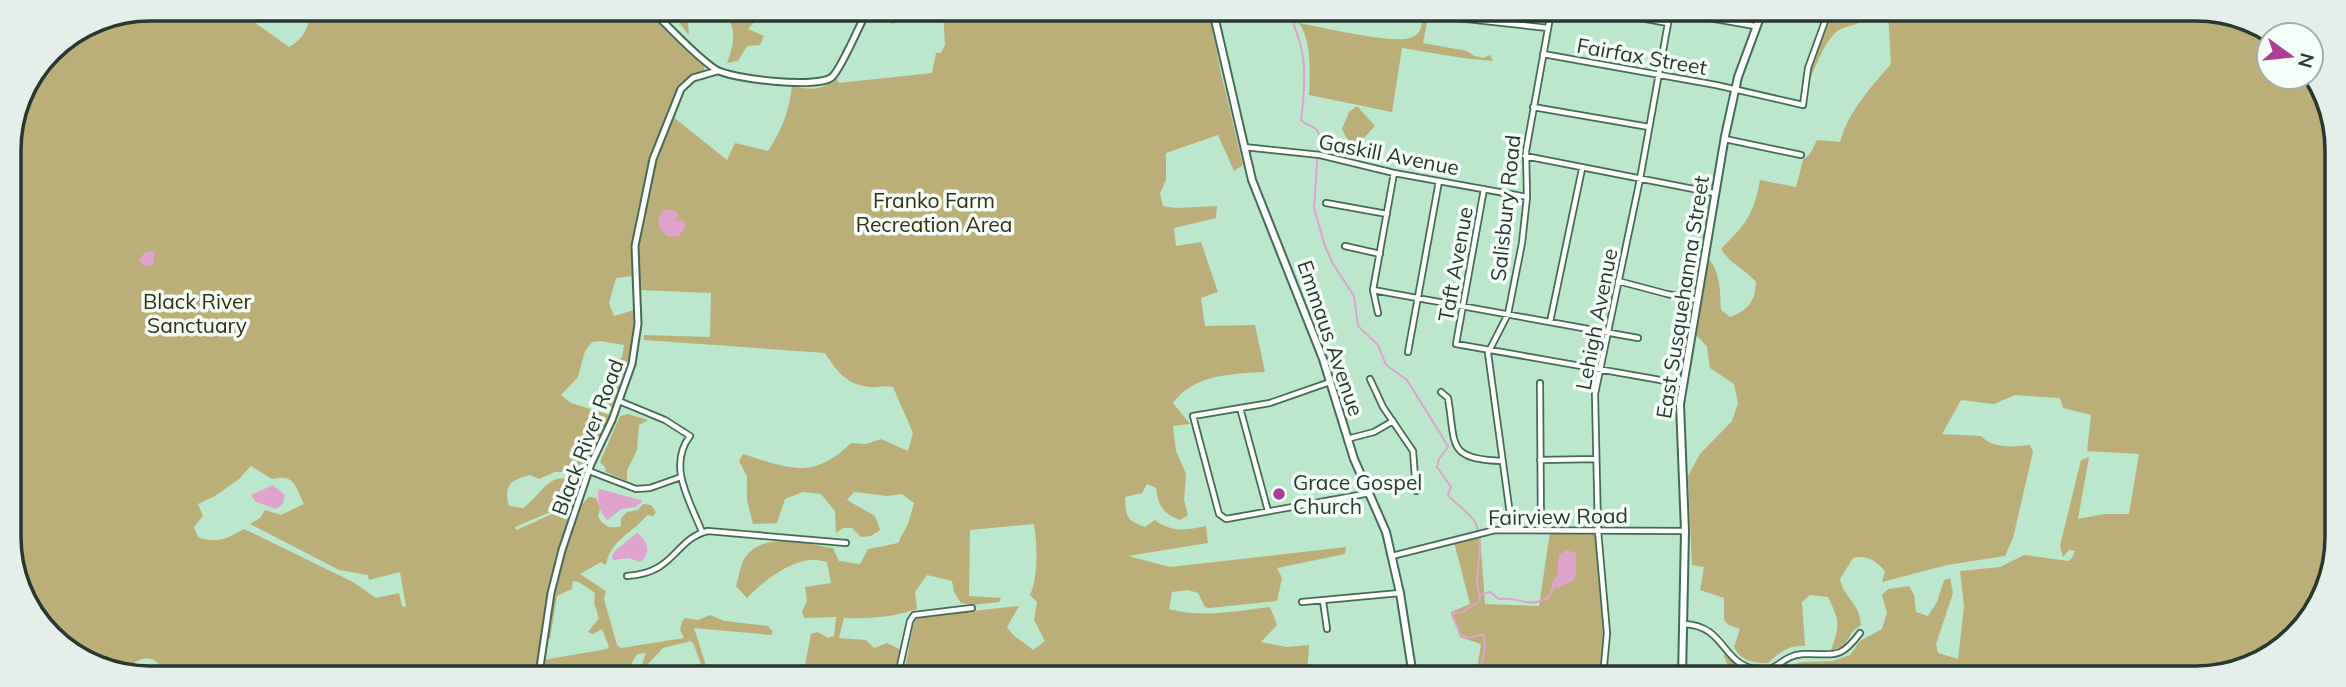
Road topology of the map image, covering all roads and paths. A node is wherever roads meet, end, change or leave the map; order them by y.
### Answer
1 (663, 21) edge
2 (862, 21) edge
3 (1215, 21) edge
4 (1484, 21) edge
5 (1549, 21) edge
6 (1657, 21) edge
7 (1726, 21) edge
8 (1758, 21) edge
9 (1825, 21) edge
10 (1668, 23) joint
11 (1755, 26) junction
12 (1548, 28) junction
13 (1543, 54) junction
14 (717, 71) junction
15 (1658, 75) junction
16 (1735, 89) junction
17 (1533, 107) junction
18 (1649, 127) junction
19 (1725, 139) junction
20 (1244, 146) junction
21 (1801, 155) dead end
22 (1525, 156) junction
23 (1582, 169) junction
24 (1394, 173) junction
25 (1640, 179) junction
26 (1439, 181) junction
27 (1484, 189) junction
28 (1714, 193) junction
29 (1527, 197) junction
30 (1326, 203) dead end
31 (1387, 214) junction
32 (1345, 246) dead end
33 (1380, 254) junction
34 (1618, 281) junction
35 (1373, 290) junction
36 (1418, 298) junction
37 (1699, 300) junction
38 (1463, 306) junction
39 (1378, 313) dead end
40 (1508, 314) junction
41 (1550, 322) junction
42 (1607, 332) junction
43 (1638, 338) dead end
44 (1490, 349) junction
45 (1408, 352) dead end
46 (1600, 368) junction
47 (1370, 379) dead end
48 (1330, 382) junction
49 (1540, 383) dead end
50 (1683, 384) junction
51 (1441, 392) dead end
52 (619, 401) junction
53 (1240, 408) junction
54 (1393, 421) junction
55 (1348, 439) junction
56 (1596, 459) junction
57 (1540, 460) junction
58 (1502, 461) junction
59 (589, 471) junction
60 (681, 477) junction
61 (1416, 491) dead end
62 (1370, 493) junction
63 (1268, 511) junction
64 (1512, 529) junction
65 (1541, 529) junction
66 (1598, 531) junction
67 (1685, 531) junction
68 (702, 532) junction
69 (846, 542) dead end
70 (1392, 556) junction
71 (627, 576) dead end
72 (1400, 593) junction
73 (1323, 601) junction
74 (1302, 602) dead end
75 (972, 608) dead end
76 (1684, 624) junction
77 (1327, 629) dead end
78 (1860, 633) dead end
79 (540, 666) edge
80 (900, 666) edge
81 (1411, 666) edge
82 (1604, 666) edge
83 (1682, 666) edge
84 (1749, 666) edge
85 (1774, 666) edge

1 - 14 street
2 - 14 street
3 - 20 main road, Emmaus Avenue
4 - 12 street
5 - 12 street, Salisbury Road
6 - 10 street
7 - 11 street
8 - 11 main road, East Susquehanna Street
9 - 16 street, Fairfax Street
10 - 15 street, Lehigh Avenue
11 - 16 main road, East Susquehanna Street
12 - 13 street, Salisbury Road
13 - 15 street, Fairfax Street
13 - 17 street, Salisbury Road
14 - 52 street, Black River Road
15 - 16 street, Fairfax Street
15 - 18 street, Lehigh Avenue
16 - 19 main road, East Susquehanna Street
17 - 18 street
17 - 22 street, Salisbury Road
18 - 25 street, Lehigh Avenue
19 - 21 street
19 - 28 main road, East Susquehanna Street
20 - 24 street, Gaskill Avenue
20 - 48 main road, Emmaus Avenue
22 - 23 street
22 - 29 street, Salisbury Road
23 - 25 street
23 - 41 street
24 - 26 street, Gaskill Avenue
24 - 31 street
25 - 28 street
25 - 34 street, Lehigh Avenue
26 - 27 street, Gaskill Avenue
26 - 36 street
27 - 29 street, Gaskill Avenue
27 - 38 street, Taft Avenue
28 - 37 main road, East Susquehanna Street
29 - 40 street, Salisbury Road
30 - 31 street
31 - 33 street
32 - 33 street
33 - 35 street
34 - 37 street
34 - 42 street, Lehigh Avenue
35 - 36 street
35 - 39 street
36 - 38 street
36 - 45 street
37 - 50 main road, East Susquehanna Street
38 - 40 street
38 - 44 street, Taft Avenue
40 - 41 street
40 - 44 street, Salisbury Road
41 - 42 street
42 - 43 street
42 - 46 street, Lehigh Avenue
44 - 46 street
44 - 58 street
46 - 50 street
46 - 56 street, Lehigh Avenue
47 - 54 street
48 - 53 street
48 - 55 main road, Emmaus Avenue
49 - 57 street
50 - 67 main road, East Susquehanna Street
51 - 58 street
52 - 59 street, Black River Road
52 - 60 street
53 - 63 street
53 - 63 street
54 - 55 street
54 - 61 street
55 - 62 main road, Emmaus Avenue
56 - 57 street
56 - 66 street, Lehigh Avenue
57 - 65 street
58 - 64 street
59 - 60 street
59 - 79 street, Black River Road
60 - 68 street
62 - 63 street
62 - 70 main road, Emmaus Avenue
64 - 65 street, Fairview Road
64 - 70 street, Fairview Road
65 - 66 street, Fairview Road
66 - 67 street, Fairview Road
66 - 82 street, Lehigh Avenue
67 - 76 main road, East Susquehanna Street
68 - 69 street
68 - 71 street
70 - 72 main road, Emmaus Avenue
72 - 73 street
72 - 81 main road, Emmaus Avenue
73 - 74 street
73 - 77 street
75 - 80 street
76 - 83 main road, East Susquehanna Street
76 - 84 street
78 - 85 street

